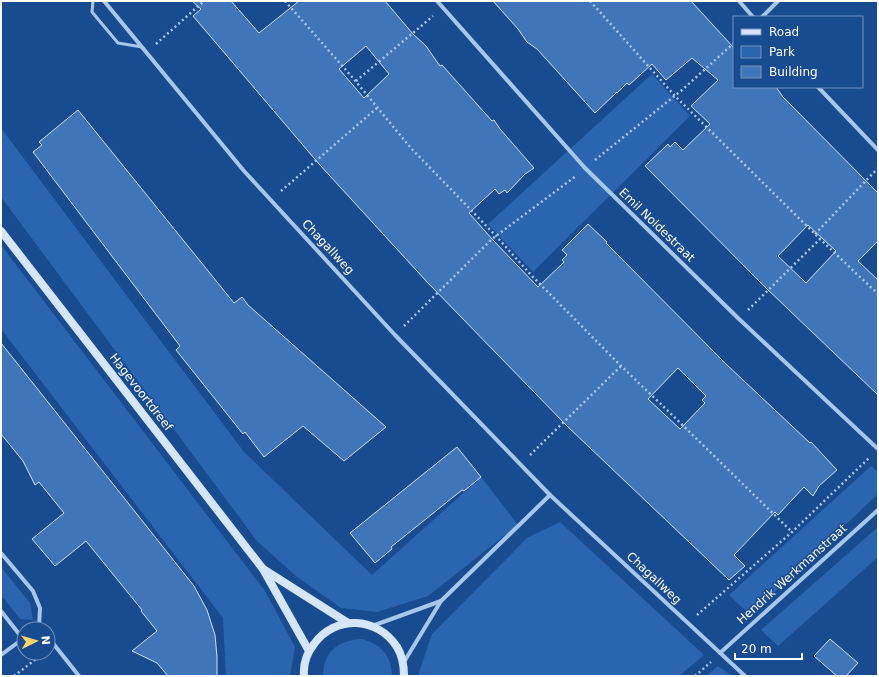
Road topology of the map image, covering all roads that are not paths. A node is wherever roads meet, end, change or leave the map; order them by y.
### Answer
1 (93, 1) edge
2 (104, 1) edge
3 (437, 1) edge
4 (739, 1) edge
5 (778, 1) edge
6 (751, 16) edge
7 (763, 16) edge
8 (142, 47) junction
9 (819, 88) edge
10 (878, 150) edge
11 (1, 231) edge
12 (878, 449) edge
13 (550, 495) junction
14 (878, 510) edge
15 (1, 553) edge
16 (263, 569) junction
17 (441, 601) junction
18 (1, 611) edge
19 (39, 621) edge
20 (348, 623) junction
21 (372, 626) junction
22 (16, 629) edge
23 (16, 644) edge
24 (56, 647) edge
25 (309, 651) junction
26 (720, 653) junction
27 (1, 655) edge
28 (404, 663) junction
29 (80, 676) edge
30 (304, 676) edge
31 (404, 676) edge
32 (745, 676) edge

1 - 8 lane
2 - 8 street, Chagallweg
3 - 12 street, Emil Noldestraat
4 - 6 street
5 - 7 street
8 - 13 street, Chagallweg
9 - 10 street
11 - 16 main road, Hagevoortdreef
13 - 17 street
13 - 26 street, Chagallweg
14 - 26 street, Hendrik Werkmanstraat
15 - 19 street
16 - 20 main road, Hagevoortdreef
16 - 25 main road, Hagevoortdreef
17 - 21 street
17 - 28 street
18 - 22 street
20 - 21 main road
20 - 25 main road
21 - 28 main road
23 - 27 street
24 - 29 street
25 - 30 main road
26 - 32 street, Chagallweg
28 - 31 main road

